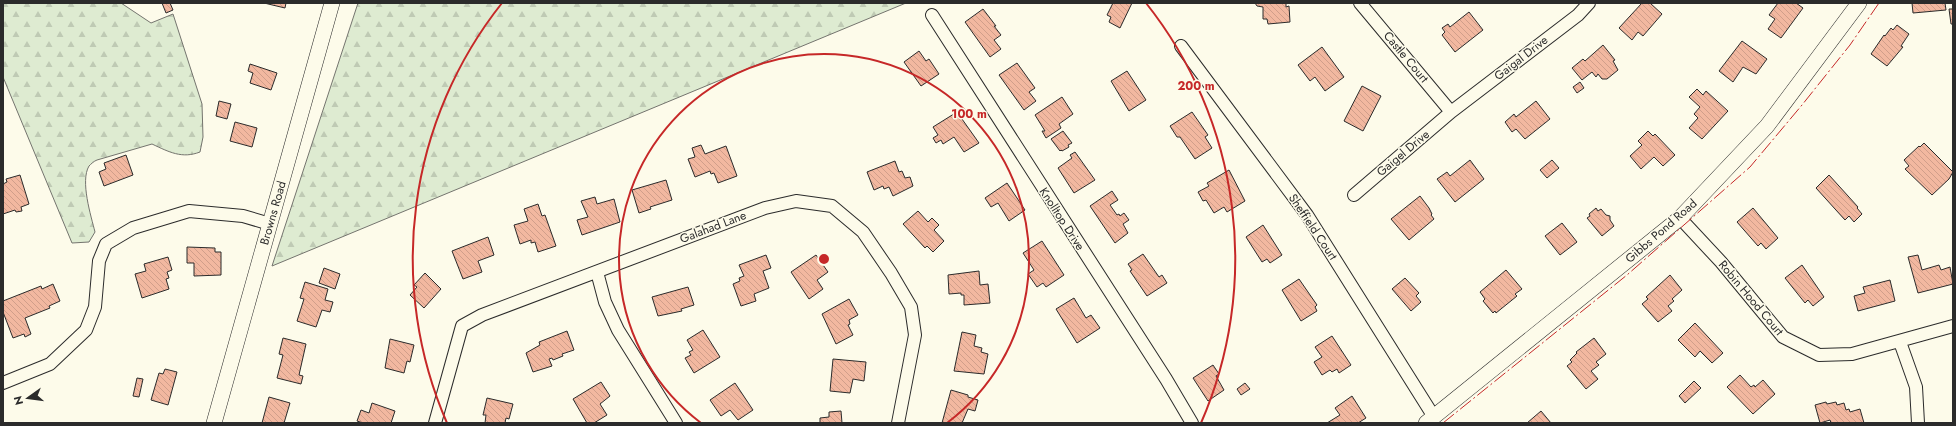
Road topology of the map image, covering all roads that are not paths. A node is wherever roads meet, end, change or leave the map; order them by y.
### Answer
1 (332, 3) edge
2 (1360, 3) edge
3 (1589, 3) edge
4 (1859, 3) edge
5 (932, 15) dead end
6 (1181, 46) dead end
7 (1452, 112) junction
8 (1354, 194) dead end
9 (1680, 218) junction
10 (270, 224) junction
11 (596, 272) junction
12 (1953, 326) edge
13 (1900, 342) junction
14 (3, 383) edge
15 (1430, 420) edge
16 (214, 423) edge
17 (434, 423) edge
18 (676, 423) edge
19 (898, 423) edge
20 (1192, 423) edge
21 (1918, 423) edge

1 - 10 street, Browns Road
2 - 7 street, Castle Court
3 - 7 street, Gaigal Drive
4 - 9 street, Gibbs Pond Road
5 - 20 street, Knolltop Drive
6 - 15 street, Sheffield Court
7 - 8 street, Gaigel Drive
9 - 13 street, Robin Hood Court
9 - 15 street, Gibbs Pond Road
10 - 14 street
10 - 16 street, Browns Road
11 - 17 street, Galahad Lane
11 - 18 street
11 - 19 street, Galahad Lane
12 - 13 street, Robin Hood Court
13 - 21 street

